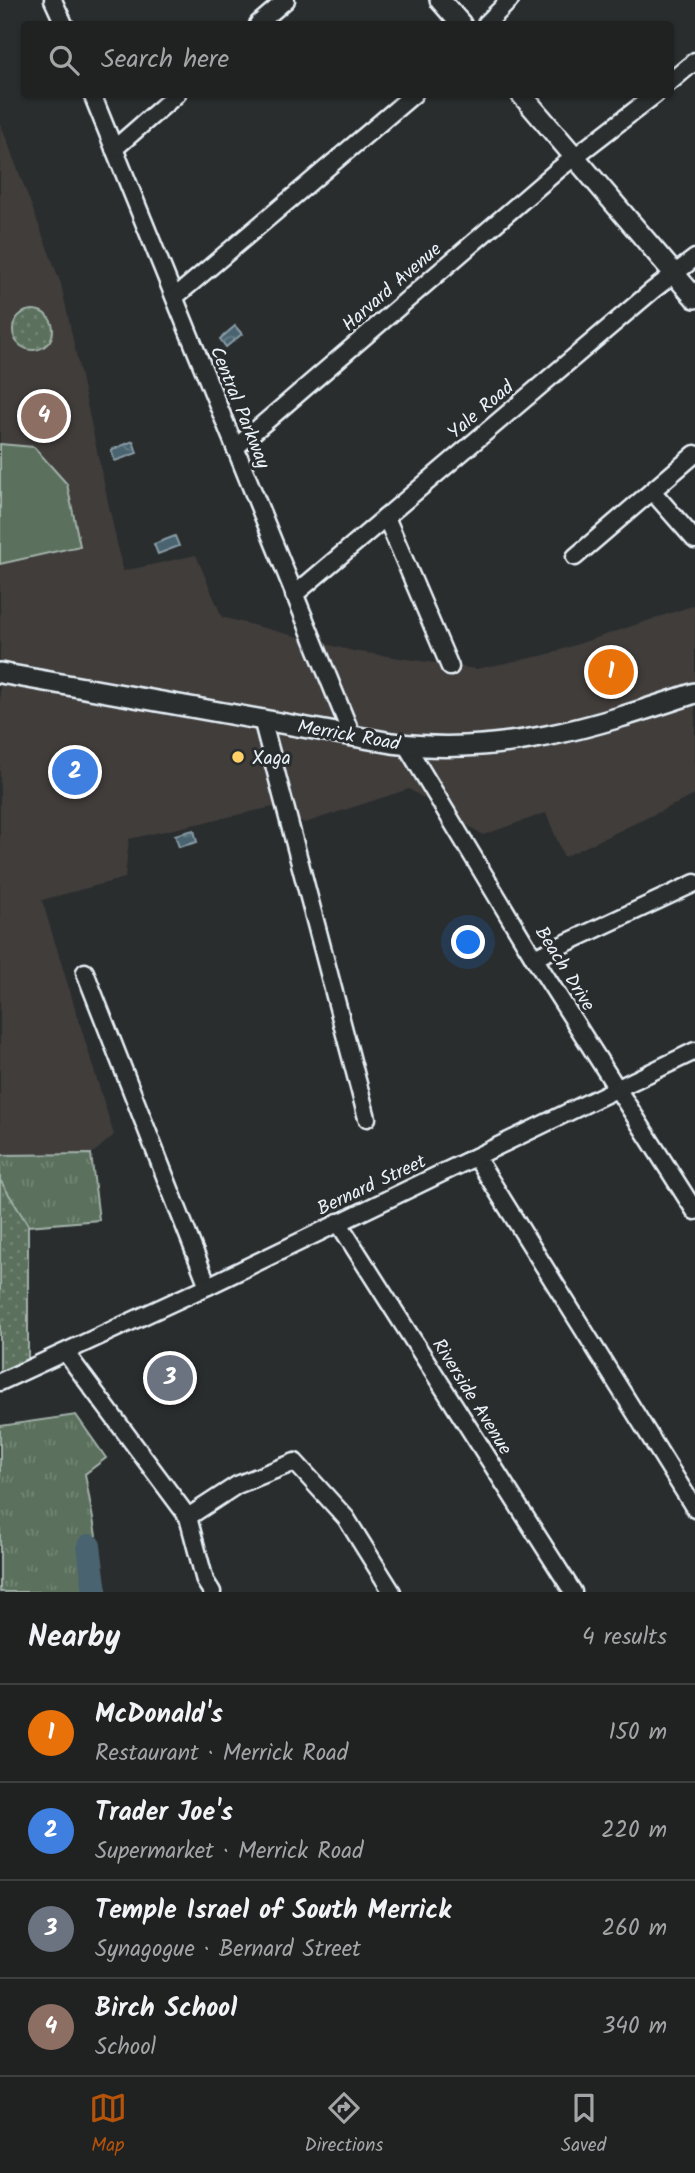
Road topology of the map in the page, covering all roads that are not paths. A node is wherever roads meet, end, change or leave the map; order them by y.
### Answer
1 (286, 0) edge
2 (440, 0) edge
3 (510, 0) edge
4 (54, 1) edge
5 (63, 21) edge
6 (262, 21) edge
7 (458, 21) edge
8 (489, 21) edge
9 (695, 61) edge
10 (674, 79) edge
11 (94, 98) edge
12 (172, 98) edge
13 (409, 98) edge
14 (524, 98) edge
15 (651, 98) edge
16 (114, 149) junction
17 (575, 159) junction
18 (695, 258) edge
19 (675, 275) junction
20 (175, 297) junction
21 (695, 298) edge
22 (235, 447) junction
23 (695, 454) edge
24 (652, 491) junction
25 (386, 517) junction
26 (695, 540) edge
27 (575, 557) dead end
28 (294, 595) junction
29 (450, 667) dead end
30 (0, 673) edge
31 (695, 693) edge
32 (262, 719) junction
33 (352, 736) junction
34 (406, 745) junction
35 (695, 883) edge
36 (534, 958) junction
37 (85, 972) dead end
38 (695, 1051) edge
39 (617, 1088) junction
40 (367, 1118) dead end
41 (477, 1157) junction
42 (695, 1211) edge
43 (338, 1222) junction
44 (208, 1286) junction
45 (66, 1353) junction
46 (0, 1382) edge
47 (695, 1509) edge
48 (188, 1517) junction
49 (212, 1592) edge
50 (392, 1592) edge
51 (573, 1592) edge

1 - 6 street
2 - 7 main road
3 - 8 street
4 - 5 street
9 - 10 street
11 - 16 street, Central Parkway
12 - 16 street
13 - 20 street
14 - 17 main road
15 - 17 street, Harvard Avenue
16 - 20 street, Central Parkway
17 - 19 main road
17 - 22 street, Harvard Avenue
18 - 19 street, Yale Road
19 - 21 main road
19 - 25 street, Yale Road
20 - 22 street, Central Parkway
22 - 28 street, Central Parkway
23 - 24 street
24 - 26 street
24 - 27 street
25 - 28 street, Yale Road
25 - 29 street
28 - 33 street, Central Parkway
30 - 32 main road, Merrick Road
31 - 34 main road, Merrick Road
32 - 33 main road, Merrick Road
32 - 40 street
33 - 34 main road, Merrick Road
34 - 36 street, Beach Drive
35 - 36 street
36 - 39 street, Beach Drive
37 - 44 street
38 - 39 street, Bernard Street
39 - 41 street, Bernard Street
39 - 42 street, Beach Drive
41 - 43 street, Bernard Street
41 - 47 street
43 - 44 street, Bernard Street
43 - 51 street, Riverside Avenue
44 - 45 street, Bernard Street
45 - 46 street, Bernard Street
45 - 48 street
48 - 49 street
48 - 50 street

